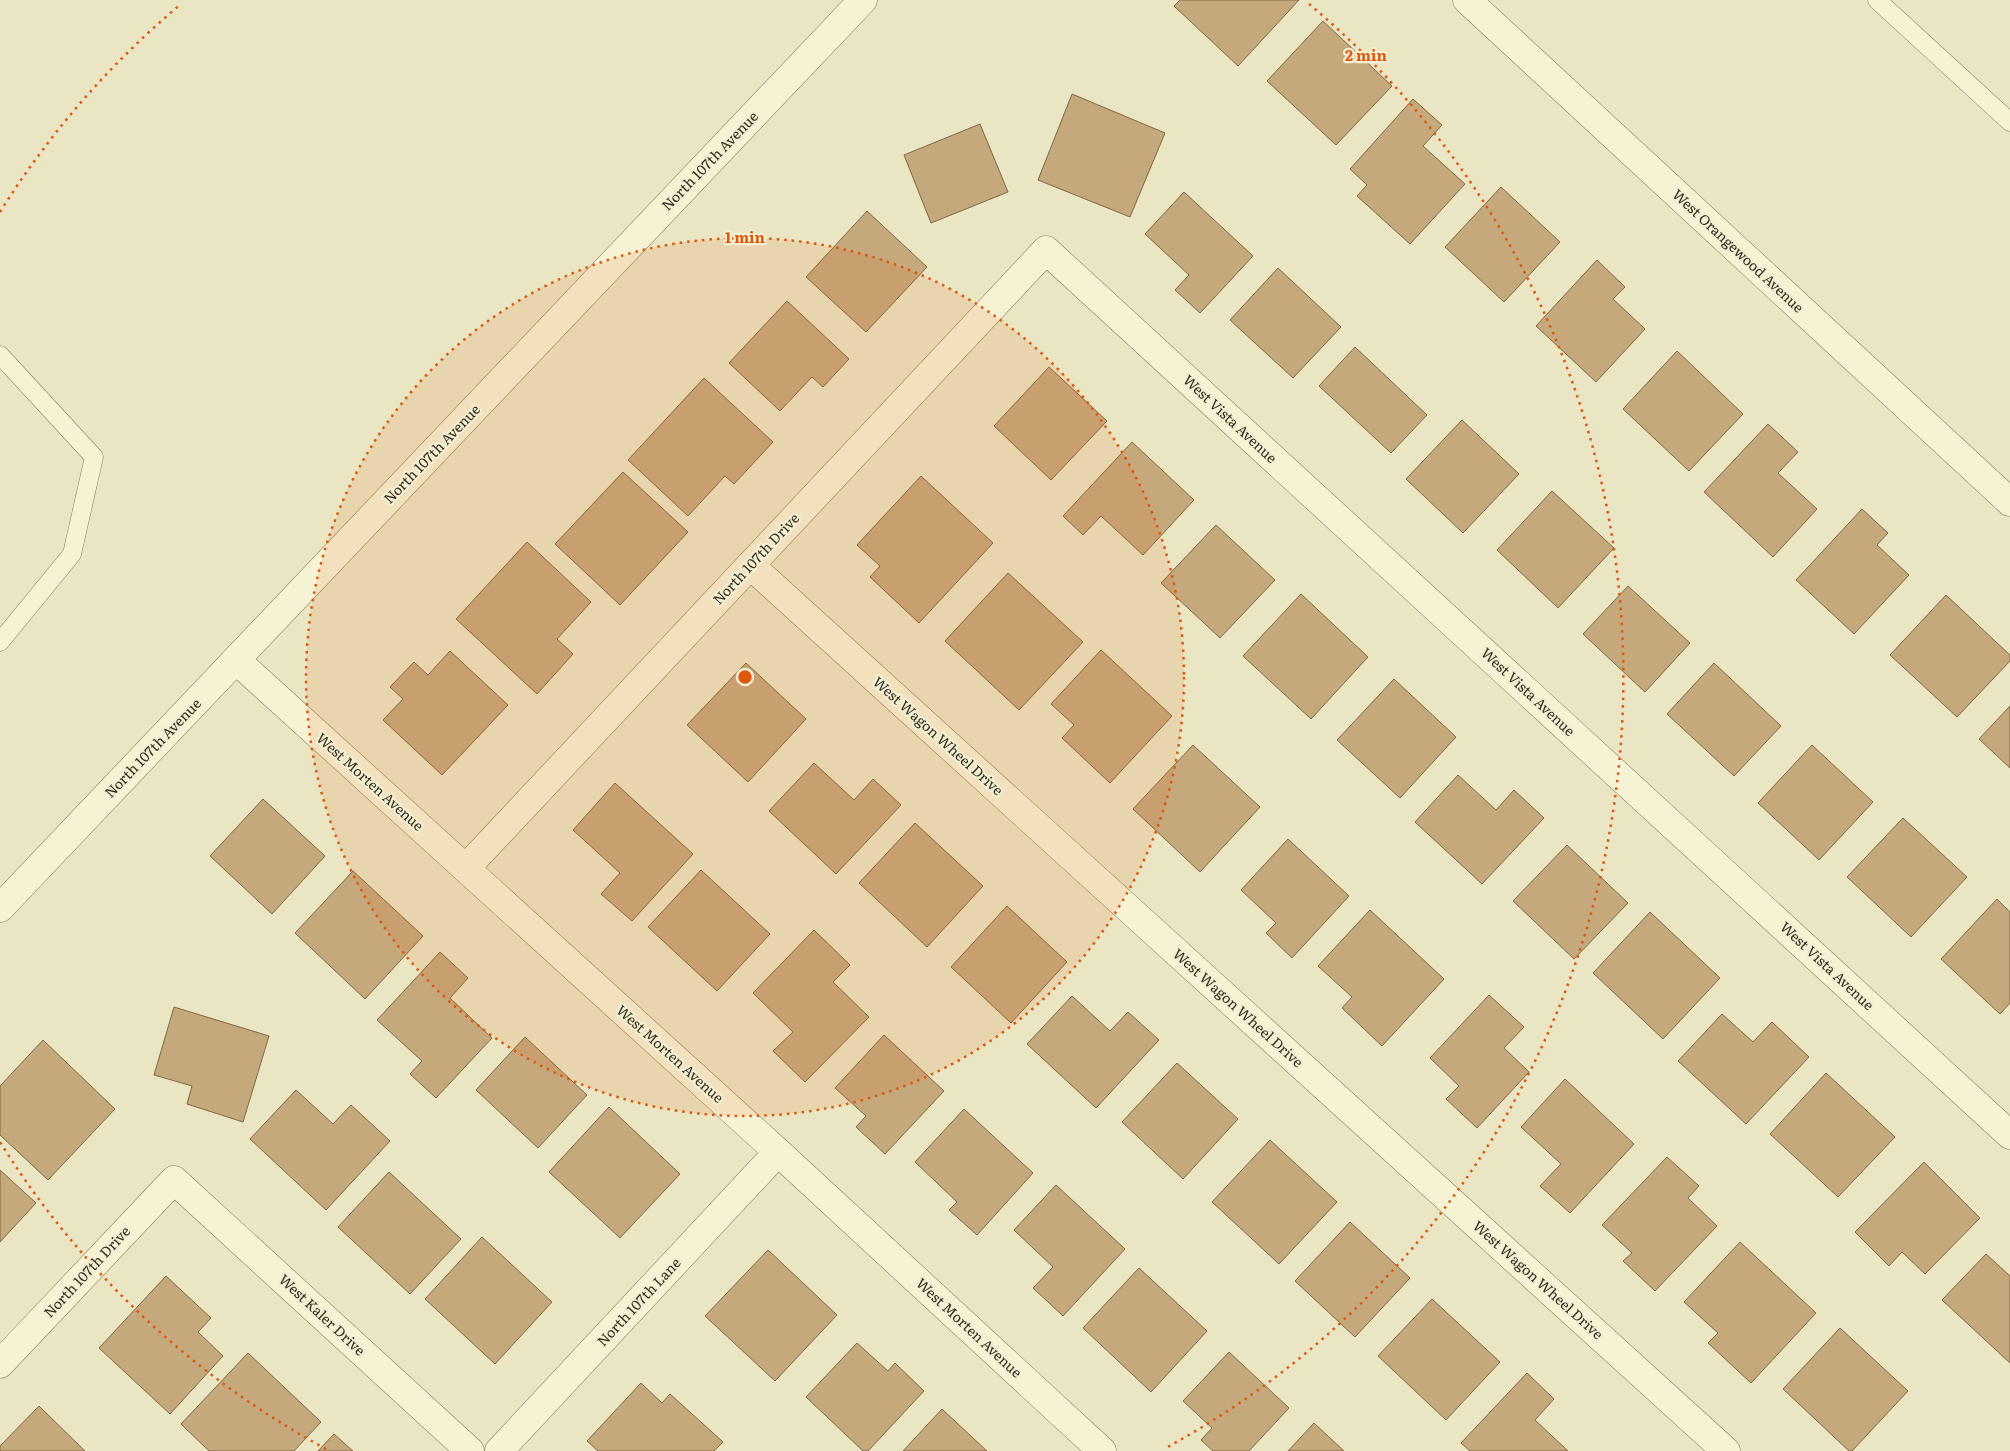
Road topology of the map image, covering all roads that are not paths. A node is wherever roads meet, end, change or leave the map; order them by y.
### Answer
1 (863, 0) edge
2 (1467, 0) edge
3 (1877, 0) edge
4 (2010, 122) edge
5 (1046, 250) joint
6 (0, 355) edge
7 (2010, 502) edge
8 (750, 565) junction
9 (0, 642) edge
10 (236, 660) junction
11 (466, 868) junction
12 (0, 908) edge
13 (2010, 1134) edge
14 (778, 1152) junction
15 (174, 1180) joint
16 (0, 1364) edge
17 (470, 1451) edge
18 (499, 1451) edge
19 (1102, 1451) edge
20 (1726, 1451) edge

1 - 10 street, North 107th Avenue
2 - 7 street, West Orangewood Avenue
3 - 4 lane
5 - 8 street, North 107th Drive
5 - 13 street, West Vista Avenue
6 - 9 lane
8 - 11 street, North 107th Drive
8 - 20 street, West Wagon Wheel Drive
10 - 11 street, West Morten Avenue
10 - 12 street, North 107th Avenue
11 - 14 street, West Morten Avenue
14 - 18 street, North 107th Lane
14 - 19 street, West Morten Avenue
15 - 16 street, North 107th Drive
15 - 17 street, West Kaler Drive

